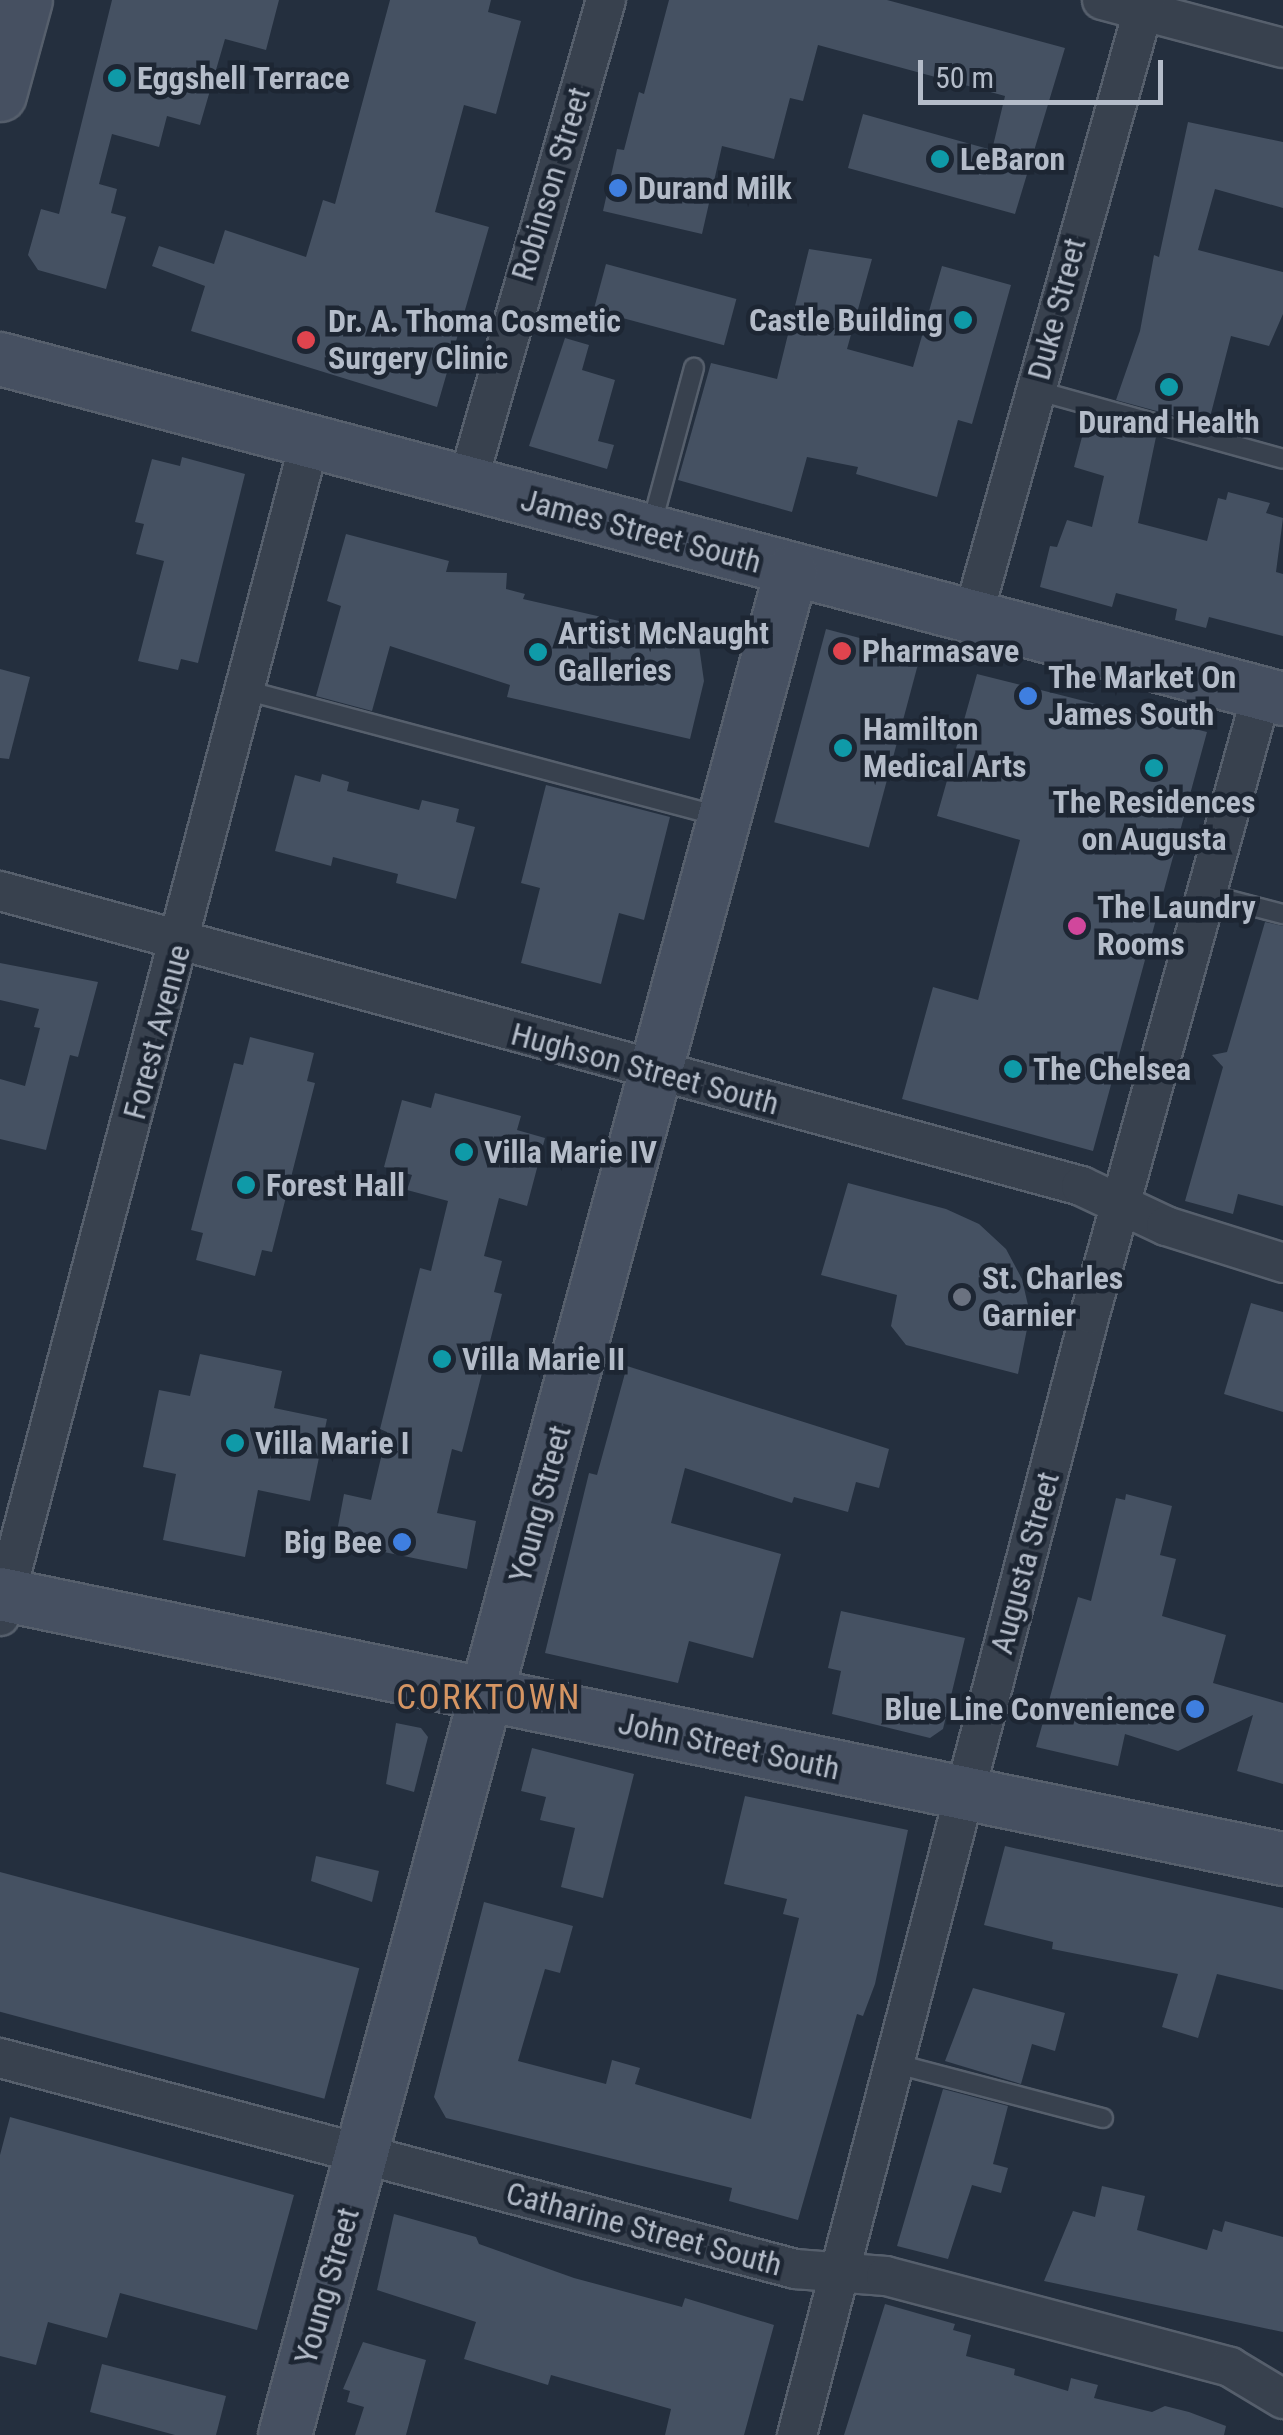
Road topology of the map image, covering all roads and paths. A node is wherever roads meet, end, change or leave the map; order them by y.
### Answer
1 (26, 0) edge
2 (606, 0) edge
3 (1102, 0) edge
4 (1144, 6) edge
5 (1283, 48) edge
6 (0, 95) edge
7 (0, 359) edge
8 (694, 368) dead end
9 (1035, 390) junction
10 (309, 444) junction
11 (1283, 459) edge
12 (467, 484) junction
13 (650, 534) junction
14 (791, 572) junction
15 (972, 619) junction
16 (245, 690) junction
17 (1273, 696) edge
18 (724, 818) junction
19 (0, 892) edge
20 (1206, 894) junction
21 (1283, 914) edge
22 (181, 944) junction
23 (654, 1070) junction
24 (1120, 1207) junction
25 (1283, 1263) edge
26 (2, 1602) edge
27 (489, 1697) junction
28 (964, 1795) junction
29 (1283, 1859) edge
30 (0, 2058) edge
31 (893, 2063) junction
32 (1103, 2118) dead end
33 (364, 2154) junction
34 (840, 2273) junction
35 (1283, 2399) edge
36 (285, 2435) edge
37 (797, 2435) edge

1 - 6 main road
2 - 12 street, Robinson Street
3 - 4 street
4 - 5 street
4 - 9 street, Duke Street
7 - 10 main road, James Street South
8 - 13 lane
9 - 11 lane
9 - 15 street, Duke Street
10 - 12 main road, James Street South
10 - 16 street, Forest Avenue
12 - 13 main road, James Street South
13 - 14 main road, James Street South
14 - 15 main road, James Street South
14 - 18 main road, Young Street
15 - 17 main road, James Street South
16 - 18 lane
16 - 22 street, Forest Avenue
17 - 20 street, Augusta Street
18 - 23 main road, Young Street
19 - 22 street, Hughson Street South
20 - 21 lane
20 - 24 street, Augusta Street
22 - 23 street, Hughson Street South
22 - 26 street, Forest Avenue
23 - 24 street, Hughson Street South
23 - 27 main road, Young Street
24 - 25 street, Hughson Street South
24 - 28 street, Augusta Street
26 - 27 main road, John Street South
27 - 28 main road, John Street South
27 - 33 main road, Young Street
28 - 29 main road, John Street South
28 - 31 street, Augusta Street
30 - 33 street, Catharine Street South
31 - 32 lane
31 - 34 street, Augusta Street
33 - 34 street, Catharine Street South
33 - 36 main road, Young Street
34 - 35 street, Catharine Street South
34 - 37 street, Augusta Street

